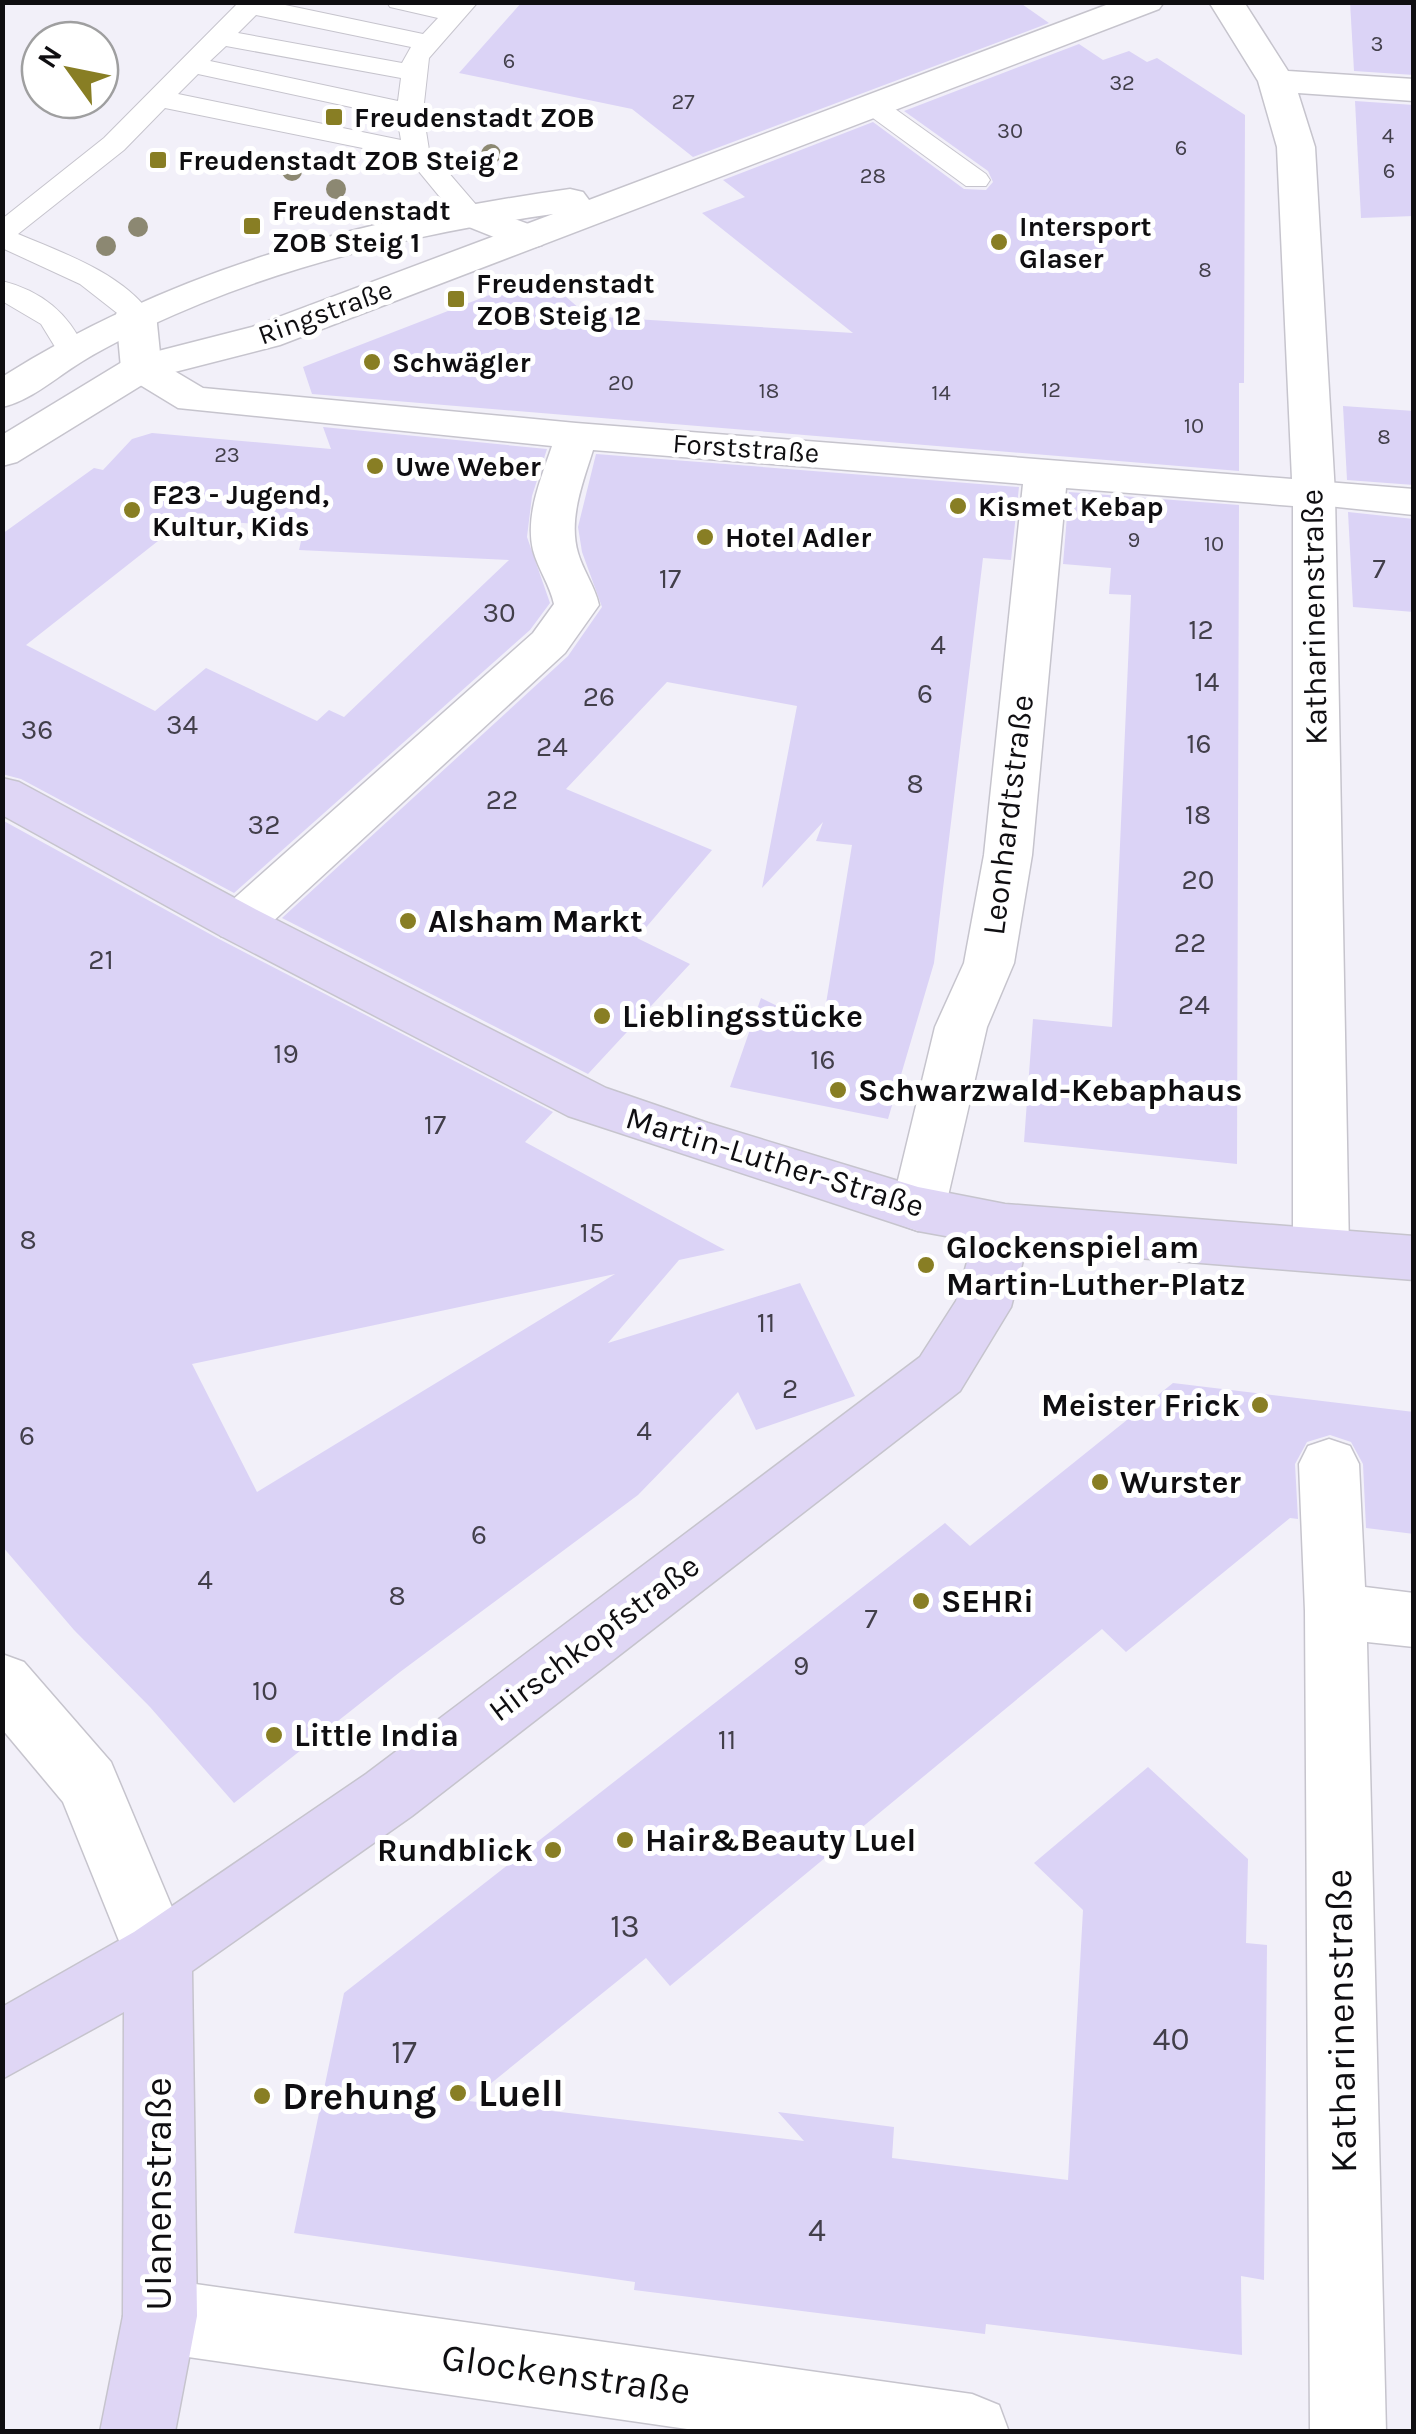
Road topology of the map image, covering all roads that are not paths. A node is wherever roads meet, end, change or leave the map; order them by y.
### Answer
1 (399, 2) edge
2 (1147, 2) edge
3 (1226, 2) edge
4 (253, 4) edge
5 (460, 8) edge
6 (221, 37) junction
7 (428, 43) junction
8 (193, 65) junction
9 (414, 74) junction
10 (1276, 81) junction
11 (1414, 90) edge
12 (162, 99) junction
13 (874, 107) junction
14 (410, 112) junction
15 (416, 152) junction
16 (976, 180) dead end
17 (658, 189) junction
18 (468, 213) junction
19 (2, 235) edge
20 (528, 237) junction
21 (2, 290) edge
22 (136, 314) junction
23 (70, 349) junction
24 (140, 368) junction
25 (2, 394) edge
26 (576, 436) junction
27 (2, 453) edge
28 (1046, 471) junction
29 (1314, 494) junction
30 (1414, 502) edge
31 (2, 794) edge
32 (239, 922) junction
33 (918, 1209) junction
34 (1005, 1226) junction
35 (1321, 1250) junction
36 (1414, 1258) edge
37 (1329, 1464) dead end
38 (1336, 1611) junction
39 (1414, 1620) edge
40 (2, 1682) edge
41 (158, 1955) junction
42 (2, 2045) edge
43 (160, 2316) junction
44 (137, 2432) edge
45 (972, 2432) edge
46 (1348, 2432) edge

1 - 5 lane
2 - 13 street, Ringstraße
3 - 10 street, Katharinenstraße
4 - 6 lane
4 - 7 lane
5 - 7 lane
6 - 8 lane
6 - 9 lane
7 - 9 lane
8 - 12 lane
8 - 14 lane
9 - 14 lane
10 - 11 street
10 - 29 street, Katharinenstraße
12 - 15 lane
12 - 19 lane
13 - 16 lane
13 - 17 street, Ringstraße
14 - 15 lane
15 - 18 lane
17 - 18 street, Ringstraße
17 - 20 street, Ringstraße
18 - 20 street
18 - 22 street, Ringstraße
19 - 22 lane
20 - 24 street, Ringstraße
21 - 23 lane
22 - 23 street, Ringstraße
22 - 24 street
23 - 25 street, Ringstraße
24 - 26 street, Forststraße
24 - 27 street, Ringstraße
26 - 28 street, Forststraße
26 - 32 street
28 - 29 street, Forststraße
28 - 33 street, Leonhardtstraße
29 - 30 street, Forststraße
29 - 35 street, Katharinenstraße
31 - 32 main road, Martin-Luther-Straße
32 - 33 main road, Martin-Luther-Straße
33 - 34 main road, Martin-Luther-Straße
34 - 35 main road, Martin-Luther-Straße
34 - 41 main road, Hirschkopfstraße
35 - 36 main road, Martin-Luther-Straße
37 - 38 street, Katharinenstraße
38 - 39 street
38 - 46 street, Katharinenstraße
40 - 41 street
41 - 42 main road, Hirschkopfstraße
41 - 43 main road, Ulanenstraße
43 - 44 main road, Ulanenstraße
43 - 45 street, Glockenstraße

